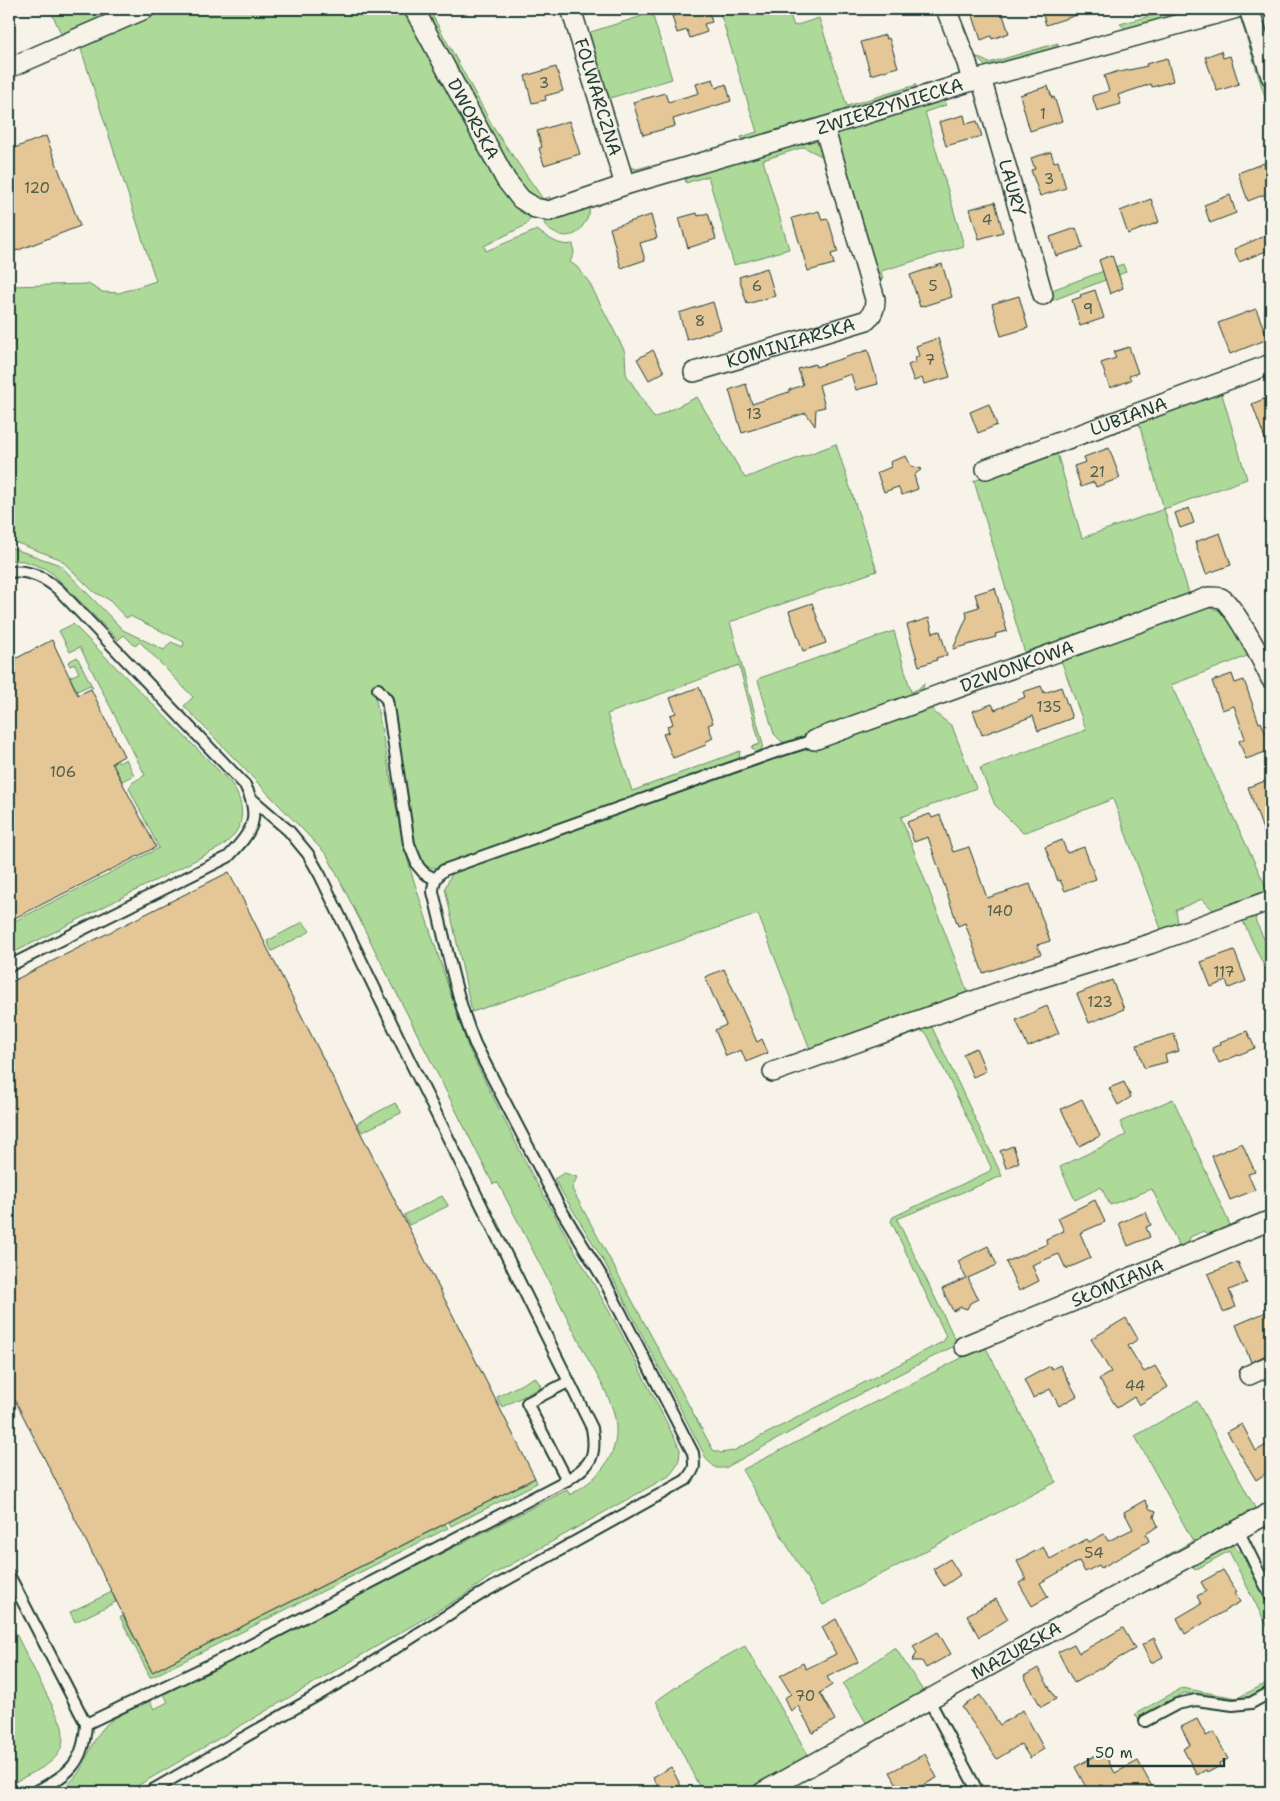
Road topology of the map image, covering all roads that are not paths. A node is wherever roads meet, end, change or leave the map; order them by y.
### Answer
1 (145, 9) edge
2 (414, 9) edge
3 (571, 9) edge
4 (946, 9) edge
5 (1234, 9) edge
6 (1249, 9) edge
7 (9, 68) edge
8 (1271, 76) edge
9 (976, 80) junction
10 (824, 127) junction
11 (625, 185) junction
12 (549, 211) joint
13 (1043, 295) dead end
14 (1271, 364) edge
15 (694, 372) dead end
16 (986, 469) dead end
17 (9, 572) edge
18 (1271, 679) edge
19 (378, 689) dead end
20 (814, 740) joint
21 (253, 800) junction
22 (435, 879) junction
23 (1271, 900) edge
24 (9, 966) edge
25 (773, 1072) dead end
26 (1271, 1220) edge
27 (964, 1346) dead end
28 (1271, 1365) edge
29 (1249, 1375) dead end
30 (568, 1382) junction
31 (567, 1480) junction
32 (1271, 1512) edge
33 (1238, 1530) junction
34 (9, 1574) edge
35 (1271, 1597) edge
36 (1271, 1692) edge
37 (929, 1700) junction
38 (1145, 1721) dead end
39 (86, 1724) junction
40 (35, 1792) edge
41 (149, 1792) edge
42 (763, 1792) edge
43 (978, 1792) edge

1 - 7 street
2 - 12 street, DWORSKA
3 - 11 street, FOLWARCZNA
4 - 9 street, LAURY
5 - 9 street, ZWIERZYNIECKA
6 - 8 street
9 - 10 street, ZWIERZYNIECKA
9 - 13 street, LAURY
10 - 11 street, ZWIERZYNIECKA
10 - 15 street, KOMINIARSKA
11 - 12 street, ZWIERZYNIECKA
14 - 16 street, LUBIANA
17 - 21 lane
18 - 20 street, DZWONKOWA
19 - 22 lane
20 - 22 lane
21 - 24 lane
21 - 30 lane
22 - 41 lane
23 - 25 street
26 - 27 street, SŁOMIANA
28 - 29 street
30 - 31 lane
30 - 31 lane
31 - 39 lane
32 - 33 street, MAZURSKA
33 - 35 lane
33 - 37 street, MAZURSKA
34 - 39 lane
36 - 38 lane
37 - 42 street, MAZURSKA
37 - 43 lane
39 - 40 lane

